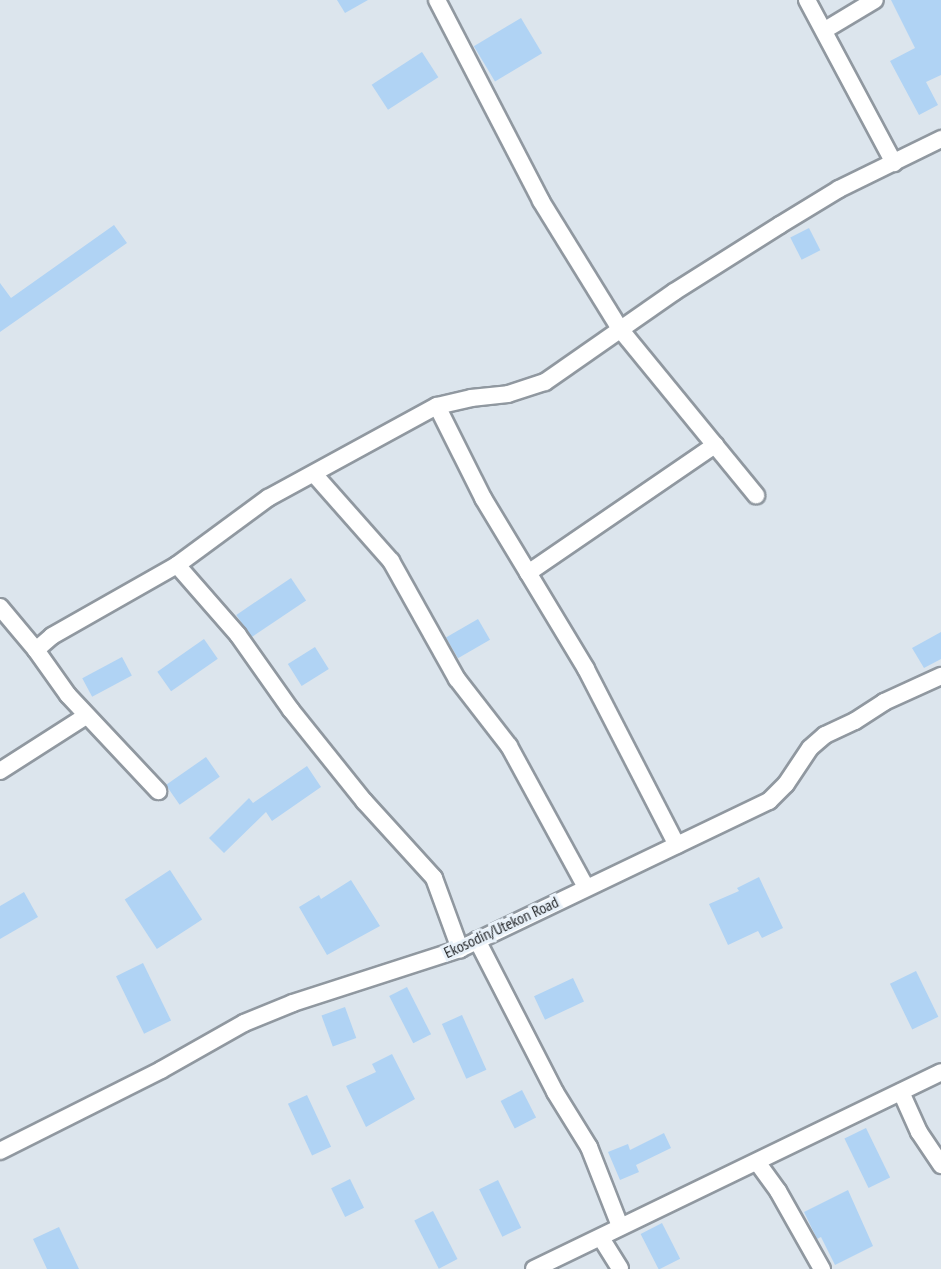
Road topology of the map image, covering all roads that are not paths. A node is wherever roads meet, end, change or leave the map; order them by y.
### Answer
1 (437, 0) edge
2 (807, 0) edge
3 (875, 0) edge
4 (825, 30) junction
5 (941, 139) edge
6 (894, 163) junction
7 (620, 329) junction
8 (437, 406) junction
9 (715, 445) junction
10 (314, 474) junction
11 (756, 495) dead end
12 (177, 565) junction
13 (528, 573) junction
14 (0, 607) edge
15 (36, 650) junction
16 (941, 676) edge
17 (86, 716) junction
18 (0, 771) edge
19 (158, 792) dead end
20 (677, 845) junction
21 (586, 887) junction
22 (477, 940) junction
23 (460, 949) junction
24 (941, 1072) edge
25 (901, 1092) junction
26 (0, 1151) edge
27 (757, 1162) junction
28 (941, 1165) edge
29 (620, 1226) junction
30 (601, 1238) junction
31 (534, 1269) edge
32 (620, 1269) edge
33 (822, 1269) edge

1 - 7 street
2 - 4 street
3 - 4 street
4 - 6 street
5 - 6 street
6 - 7 street
7 - 8 street
7 - 9 street
8 - 10 street
8 - 13 street
9 - 11 street
9 - 13 street
10 - 12 street
10 - 21 street
12 - 15 street
12 - 23 street
13 - 20 street
14 - 15 street
15 - 17 street
16 - 20 street, Ekosodin/Utekon Road
17 - 18 street
17 - 19 street
20 - 21 street, Ekosodin/Utekon Road
21 - 22 street, Ekosodin/Utekon Road
22 - 23 street, Ekosodin/Utekon Road
22 - 29 street
23 - 26 street, Ekosodin/Utekon Road
24 - 25 street
25 - 27 street
25 - 28 street
27 - 29 street
27 - 33 street
29 - 30 street
30 - 31 street
30 - 32 street

